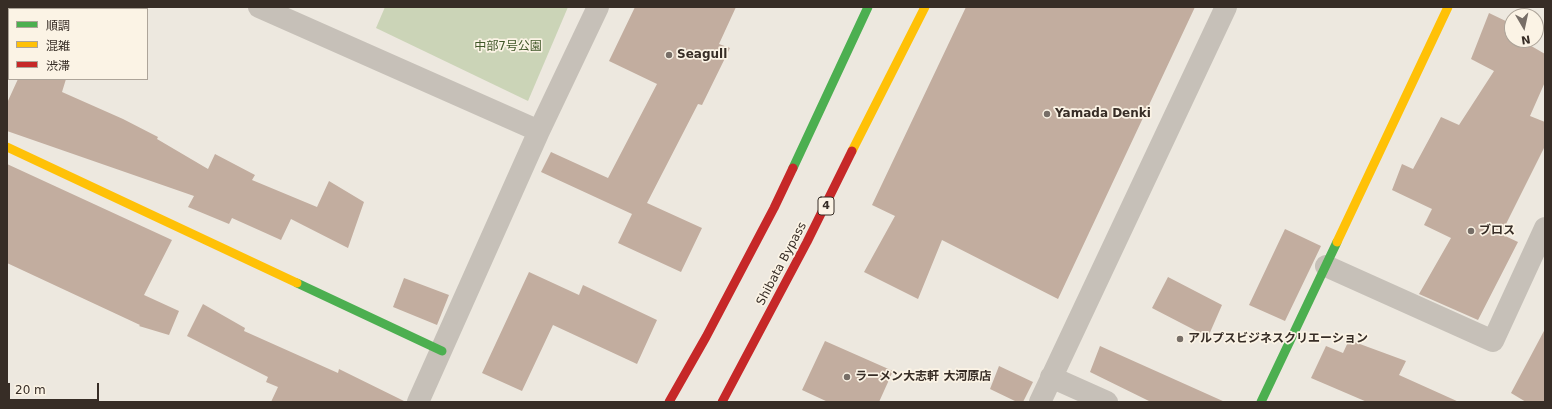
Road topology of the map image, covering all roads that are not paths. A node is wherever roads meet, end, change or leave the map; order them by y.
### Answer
1 (259, 7) edge
2 (598, 7) edge
3 (868, 7) edge
4 (925, 7) edge
5 (1226, 7) edge
6 (1448, 7) edge
7 (539, 131) junction
8 (7, 147) edge
9 (1545, 228) edge
10 (1326, 266) junction
11 (442, 351) junction
12 (1051, 377) junction
13 (418, 402) edge
14 (669, 402) edge
15 (722, 402) edge
16 (1040, 402) edge
17 (1107, 402) edge
18 (1261, 402) edge

1 - 7 street
2 - 7 street
3 - 14 main road
4 - 15 main road, Shibata Bypass / 4
5 - 12 street
6 - 10 main road
7 - 11 street
8 - 11 main road
9 - 10 street
10 - 18 main road
11 - 13 street
12 - 16 street
12 - 17 street

